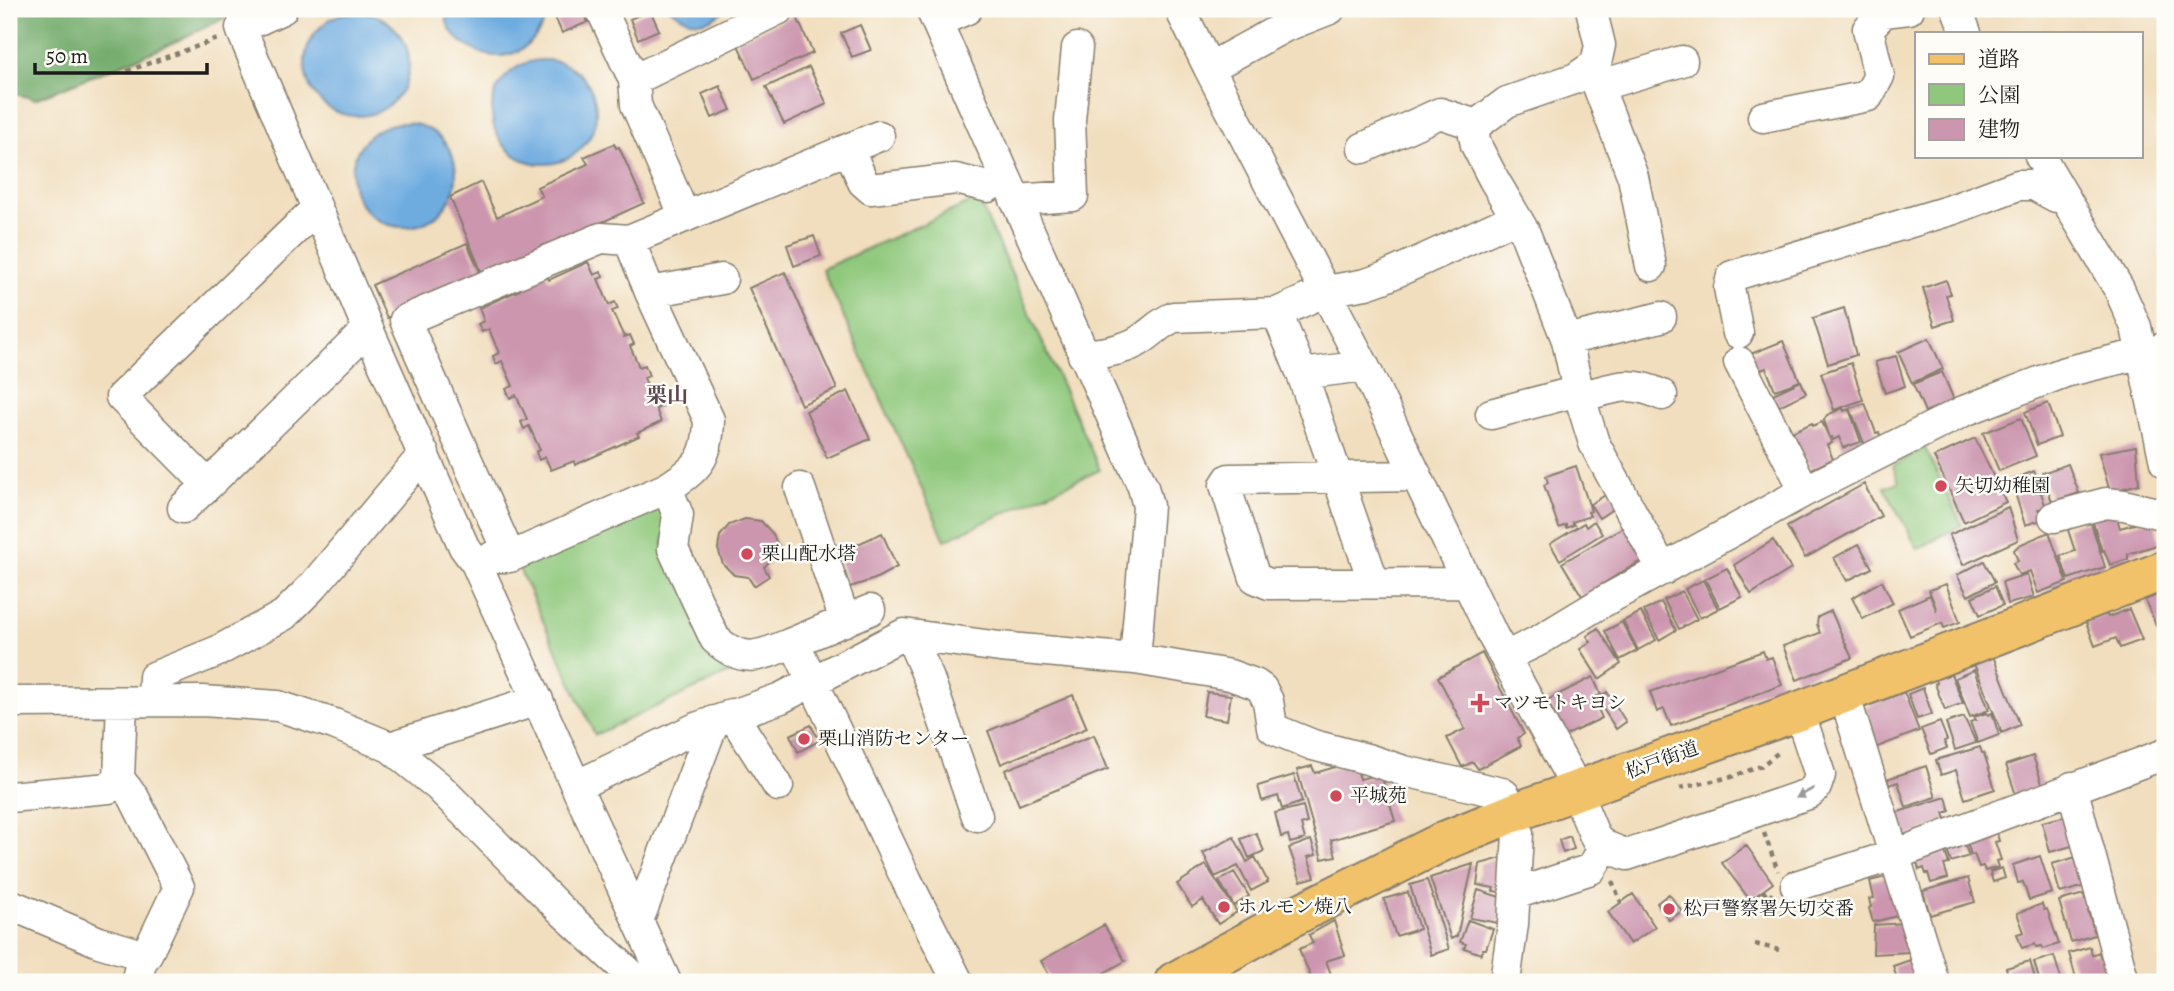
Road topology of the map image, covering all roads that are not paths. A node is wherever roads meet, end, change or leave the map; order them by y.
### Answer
1 (282, 9) edge
2 (601, 9) edge
3 (967, 9) edge
4 (1180, 9) edge
5 (1330, 9) edge
6 (1591, 9) edge
7 (1909, 9) edge
8 (1956, 9) edge
9 (767, 12) edge
10 (934, 15) edge
11 (1280, 18) edge
12 (1966, 32) edge
13 (1077, 48) dead end
14 (1682, 61) dead end
15 (1209, 68) junction
16 (1597, 75) junction
17 (634, 80) junction
18 (1763, 117) dead end
19 (1476, 125) junction
20 (879, 136) dead end
21 (1363, 148) dead end
22 (849, 149) junction
23 (2041, 158) edge
24 (988, 187) dead end
25 (2064, 197) junction
26 (1015, 200) junction
27 (317, 208) junction
28 (685, 217) junction
29 (1515, 218) junction
30 (629, 240) junction
31 (1650, 266) dead end
32 (722, 279) dead end
33 (1326, 291) junction
34 (650, 292) junction
35 (1277, 313) junction
36 (1661, 317) dead end
37 (368, 329) junction
38 (1567, 340) junction
39 (2154, 351) edge
40 (1083, 355) junction
41 (1364, 366) junction
42 (1302, 374) junction
43 (1579, 394) junction
44 (1662, 395) dead end
45 (1491, 414) dead end
46 (424, 454) junction
47 (2165, 462) edge
48 (1417, 476) junction
49 (1339, 478) junction
50 (208, 485) junction
51 (667, 488) junction
52 (800, 488) dead end
53 (1805, 491) junction
54 (183, 508) dead end
55 (2165, 515) edge
56 (2054, 517) dead end
57 (510, 557) junction
58 (476, 563) junction
59 (1663, 570) junction
60 (2165, 570) edge
61 (1374, 583) junction
62 (1468, 583) junction
63 (910, 635) junction
64 (794, 642) junction
65 (1505, 657) junction
66 (1135, 659) junction
67 (812, 682) junction
68 (1844, 694) junction
69 (538, 700) junction
70 (153, 701) junction
71 (9, 702) edge
72 (122, 702) junction
73 (723, 718) junction
74 (1793, 728) junction
75 (390, 747) junction
76 (2165, 754) edge
77 (119, 779) junction
78 (576, 786) junction
79 (778, 786) dead end
80 (2072, 787) junction
81 (1577, 790) junction
82 (9, 797) edge
83 (1511, 814) junction
84 (977, 816) dead end
85 (1605, 846) junction
86 (1894, 855) junction
87 (1783, 883) road end
88 (1515, 894) junction
89 (9, 904) edge
90 (638, 921) junction
91 (140, 969) edge
92 (639, 982) edge
93 (666, 982) edge
94 (958, 982) edge
95 (1174, 982) edge
96 (1505, 982) edge
97 (1934, 982) edge
98 (2124, 982) edge

1 - 27 street
2 - 17 street
3 - 10 street
4 - 15 street
5 - 11 street
6 - 16 street
7 - 18 street
8 - 12 street
9 - 17 street
10 - 26 street
11 - 15 street
13 - 26 street
14 - 16 street
15 - 33 street
16 - 19 street
16 - 31 street
17 - 28 street
19 - 21 street
19 - 29 street
20 - 22 street
22 - 24 street
22 - 28 street
23 - 25 street
25 - 39 street
25 - 53 street
26 - 40 street
27 - 37 street
27 - 50 street
28 - 30 street
29 - 33 street
29 - 38 street
30 - 34 street
30 - 57 street
32 - 34 street
33 - 35 street
33 - 41 street
34 - 51 street
35 - 40 street
35 - 42 street
36 - 38 street
37 - 46 street
37 - 50 street
38 - 43 street
39 - 47 street
39 - 53 street
40 - 66 street
41 - 42 street
41 - 48 street
42 - 49 street
43 - 44 street
43 - 45 street
43 - 59 street
46 - 58 street
46 - 70 street
48 - 49 street
48 - 62 street
49 - 61 street
49 - 61 street
50 - 54 street
51 - 57 street
51 - 64 street
52 - 64 street
53 - 59 street
55 - 56 street
57 - 58 street
58 - 69 street
59 - 65 street
60 - 68 main road, 松戸街道
61 - 62 street
62 - 65 street
63 - 66 street
63 - 67 street
63 - 84 street
64 - 67 street
65 - 81 street
66 - 83 street
67 - 73 street
67 - 94 street
68 - 74 main road, 松戸街道
68 - 86 street
69 - 75 street
69 - 78 street
70 - 72 street
70 - 75 street
71 - 72 street
72 - 77 street
73 - 78 street
73 - 79 street
73 - 90 street
74 - 81 main road, 松戸街道
74 -> 85 street
75 - 92 street
76 - 80 street
77 - 82 street
77 - 91 street
78 - 90 street
80 - 86 street
80 - 98 street
81 - 83 main road, 松戸街道
81 - 85 street
83 - 88 street
83 - 95 main road, 松戸街道
85 - 88 street
86 - 87 street
86 - 97 street
88 - 96 street
89 - 91 street
90 - 93 street

